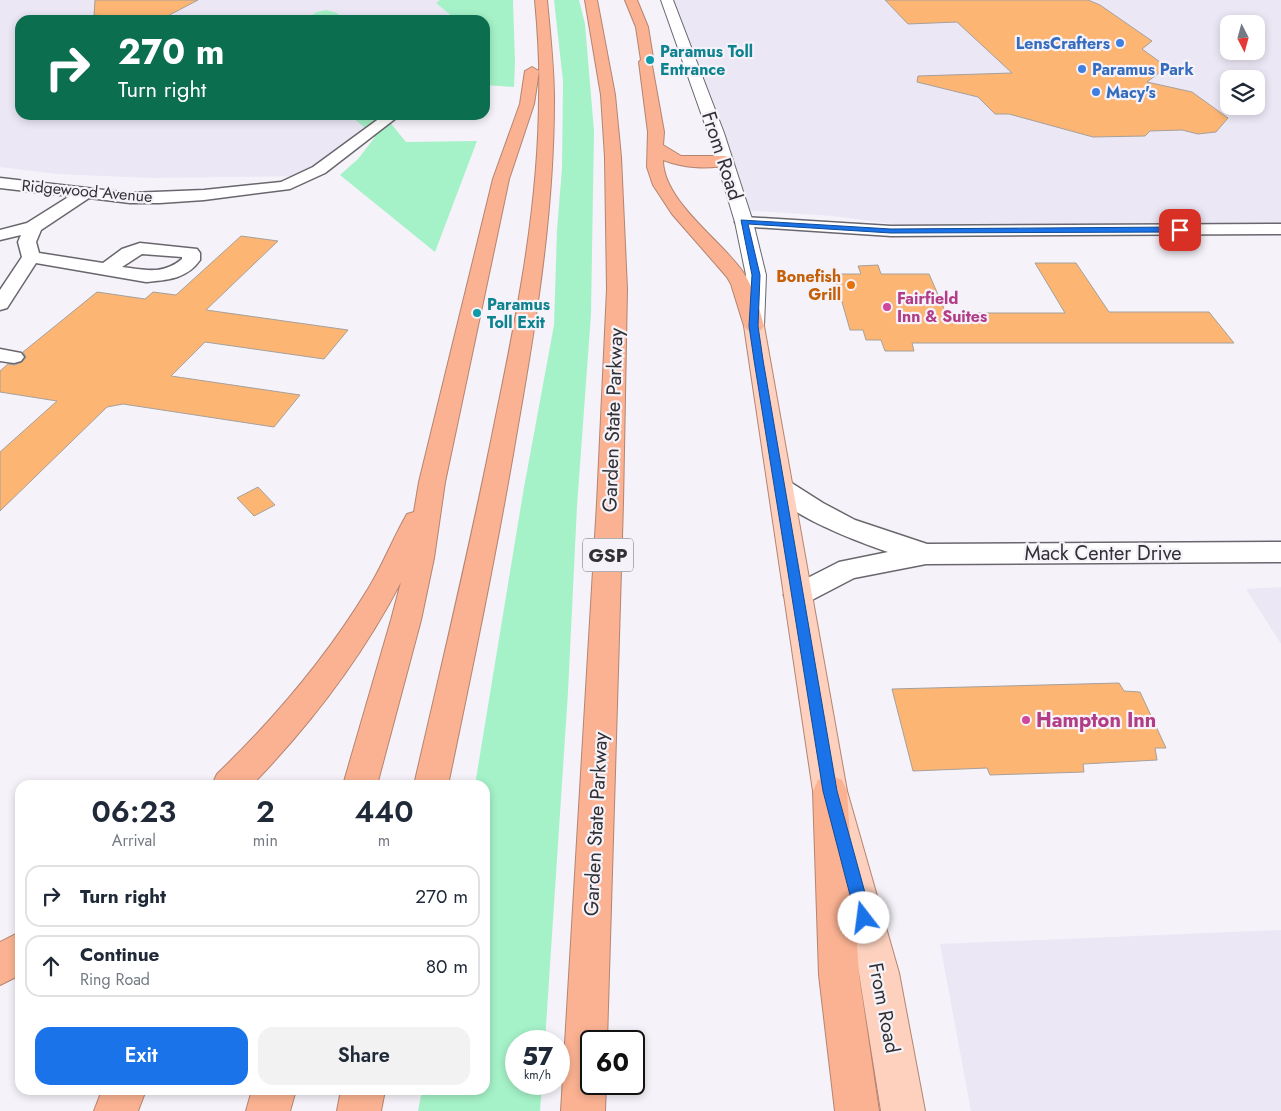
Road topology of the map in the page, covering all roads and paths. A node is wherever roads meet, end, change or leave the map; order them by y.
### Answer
1 (591, 0) edge
2 (631, 0) edge
3 (667, 0) edge
4 (542, 9) edge
5 (386, 120) edge
6 (655, 146) junction
7 (725, 161) junction
8 (0, 183) edge
9 (86, 193) junction
10 (741, 216) junction
11 (33, 227) junction
12 (1281, 229) edge
13 (0, 235) edge
14 (28, 261) junction
15 (0, 268) edge
16 (106, 270) dead end
17 (0, 304) edge
18 (754, 326) junction
19 (432, 482) junction
20 (781, 488) junction
21 (1281, 552) edge
22 (926, 554) junction
23 (798, 595) junction
24 (234, 780) edge
25 (361, 780) edge
26 (431, 780) edge
27 (830, 791) junction
28 (15, 955) edge
29 (15, 963) edge
30 (0, 965) edge
31 (122, 1095) edge
32 (273, 1095) edge
33 (362, 1095) edge
34 (116, 1111) edge
35 (268, 1111) edge
36 (359, 1111) edge
37 (583, 1111) edge
38 (857, 1111) edge
39 (903, 1111) edge

1 - 37 highway, Garden State Parkway / GSP
2 - 6 highway
3 - 7 street, From Road
4 - 19 highway
4 - 26 highway
5 - 9 street, Ridgewood Avenue
6 - 7 highway
6 - 18 highway
7 - 10 street, From Road
8 - 9 street, Ridgewood Avenue
9 - 11 street
10 - 12 street
10 - 18 street, From Road
11 - 13 street
11 - 14 street
14 - 15 street
14 - 16 street
14 - 17 street
18 - 20 main road, From Road
19 - 24 highway
19 - 25 highway
20 - 22 street, Mack Center Drive
20 - 23 main road, From Road
21 - 22 street, Mack Center Drive
22 - 23 street, Mack Center Drive
23 - 27 main road, From Road
27 - 38 highway
27 - 39 main road, From Road
28 - 30 highway
29 - 30 highway
31 - 34 highway
32 - 35 highway
33 - 36 highway

